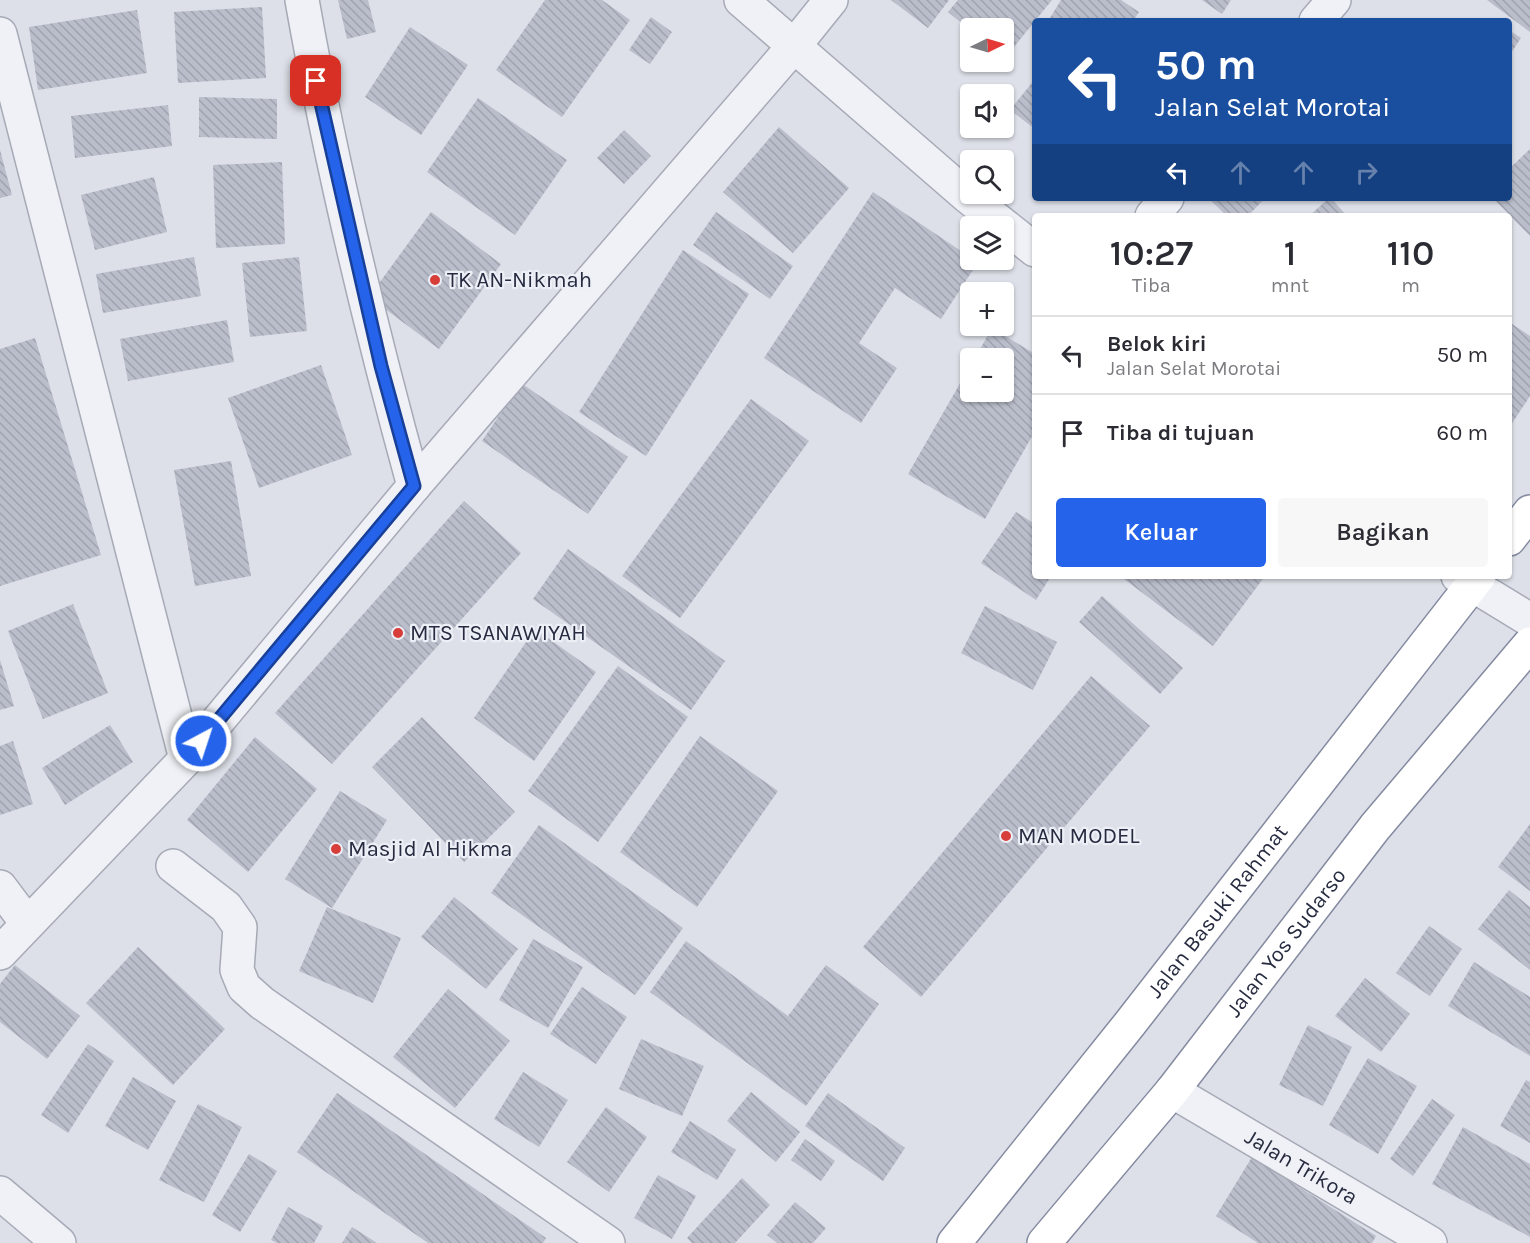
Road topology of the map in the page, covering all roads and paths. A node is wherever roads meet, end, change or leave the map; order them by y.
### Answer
1 (302, 0) edge
2 (741, 0) edge
3 (831, 0) edge
4 (1334, 0) edge
5 (1319, 18) edge
6 (0, 34) edge
7 (794, 46) junction
8 (1164, 201) edge
9 (1154, 213) edge
10 (1032, 248) edge
11 (414, 486) junction
12 (1530, 512) edge
13 (1512, 535) edge
14 (1470, 579) edge
15 (1530, 620) edge
16 (1530, 644) edge
17 (186, 759) junction
18 (173, 866) dead end
19 (0, 887) edge
20 (27, 922) junction
21 (0, 953) edge
22 (1172, 1091) junction
23 (0, 1193) edge
24 (59, 1243) edge
25 (608, 1243) edge
26 (954, 1243) edge
27 (1044, 1243) edge
28 (1430, 1243) edge

1 - 11 street
2 - 7 street
3 - 7 street
4 - 5 street
6 - 17 street
7 - 10 street
7 - 11 street
8 - 9 street
11 - 17 street
12 - 13 highway
14 - 15 street
14 - 26 highway, Jalan Basuki Rahmat
16 - 22 highway, Jalan Yos Sudarso
17 - 20 street
18 - 25 street
19 - 20 street
20 - 21 street
22 - 27 highway, Jalan Yos Sudarso
22 - 28 street, Jalan Trikora
23 - 24 street

